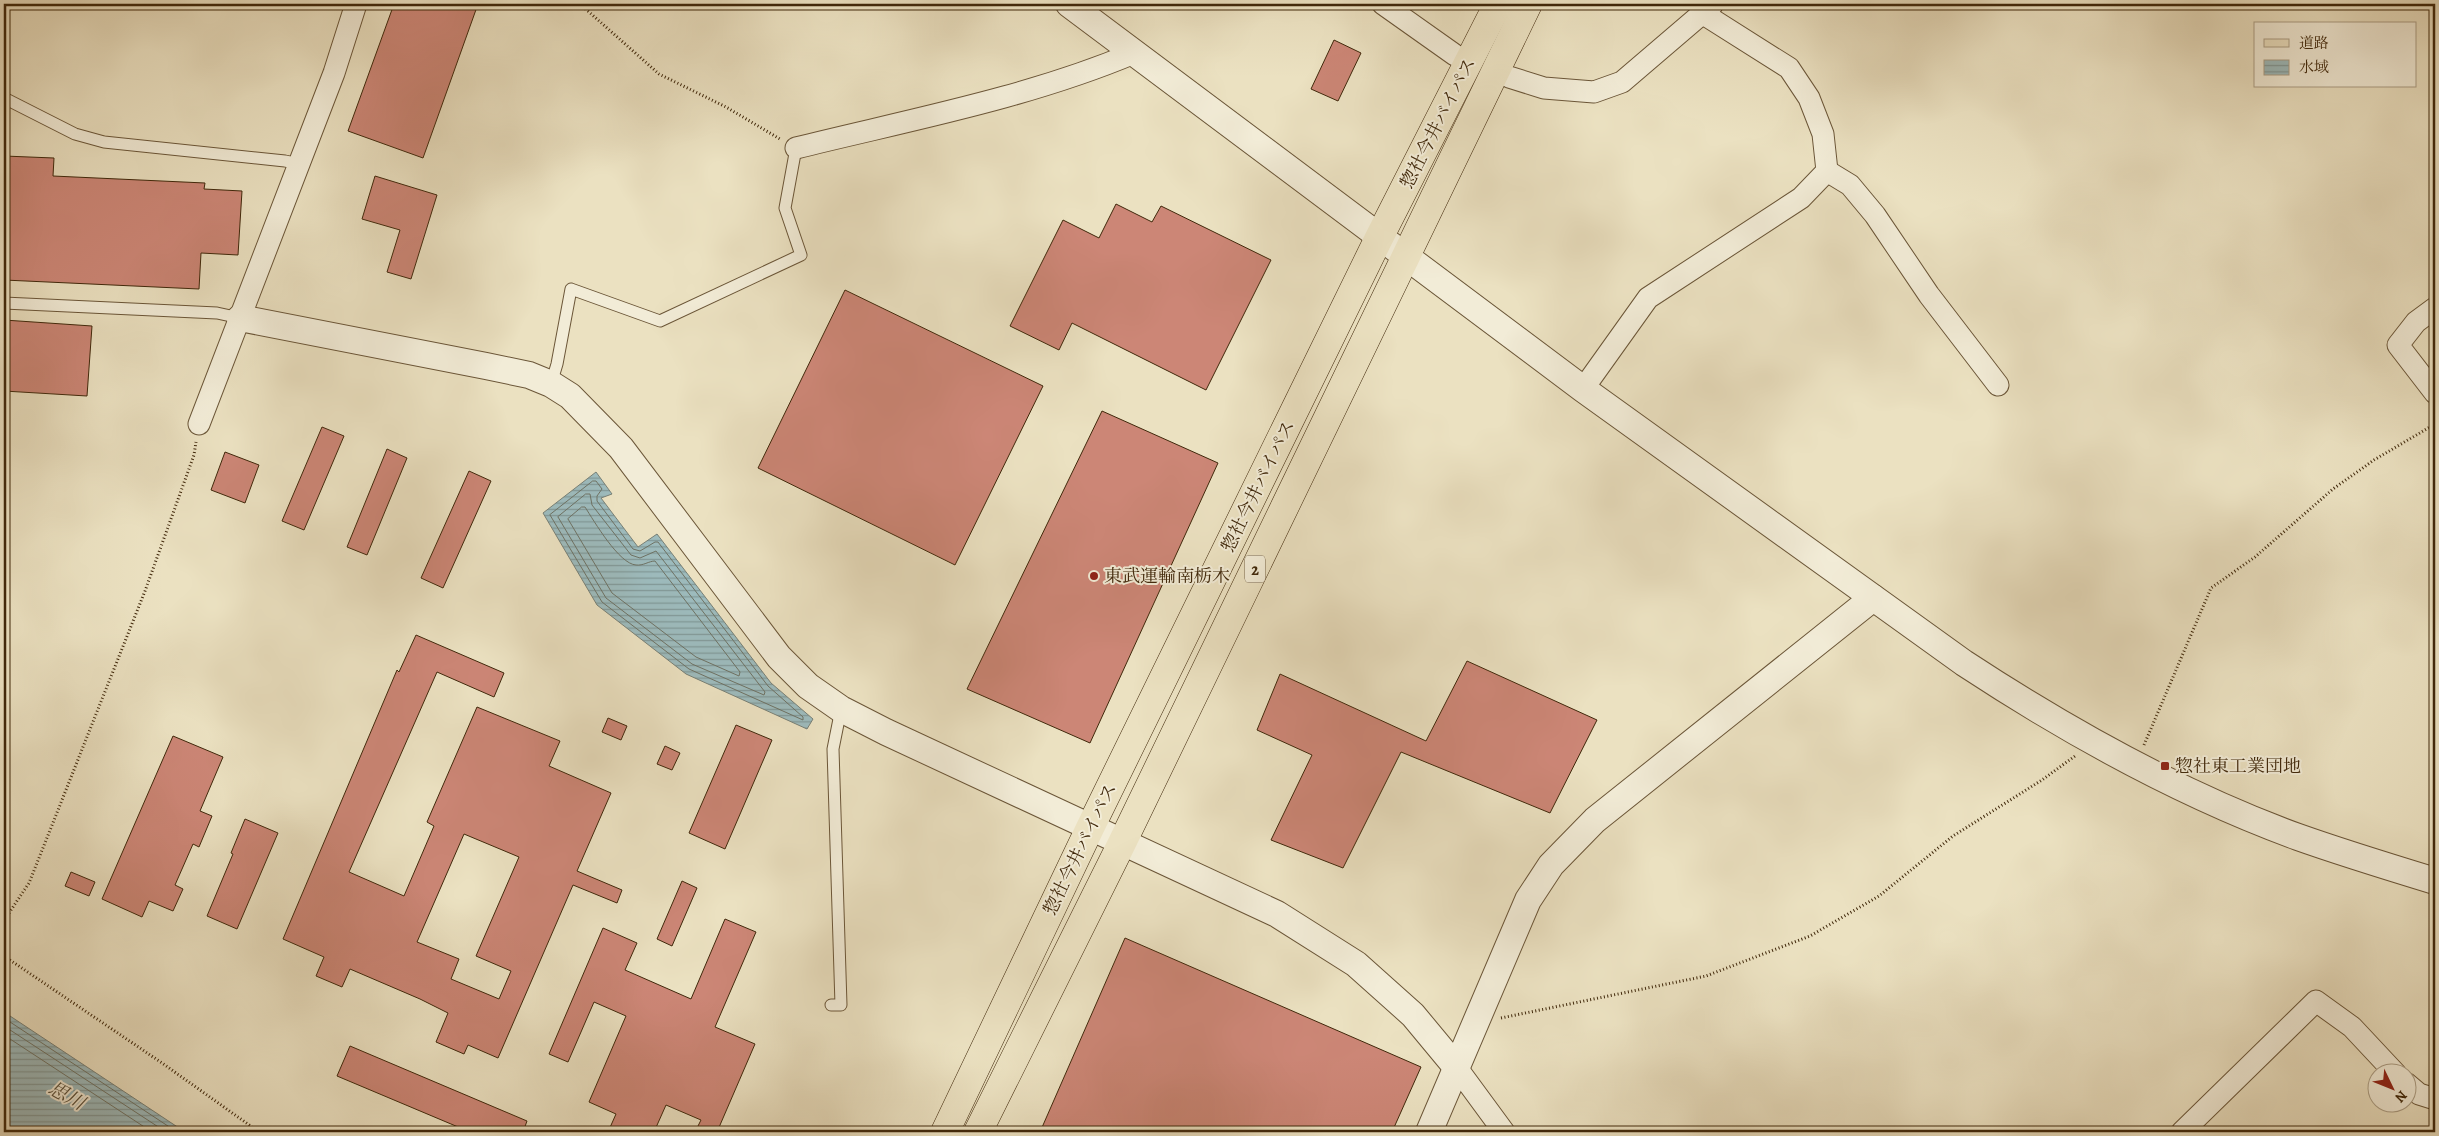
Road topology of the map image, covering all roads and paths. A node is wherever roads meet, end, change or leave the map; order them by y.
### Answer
1 (356, 4) edge
2 (580, 4) edge
3 (1069, 4) edge
4 (1383, 4) edge
5 (1498, 4) edge
6 (1528, 4) edge
7 (1708, 8) edge
8 (1134, 53) junction
9 (1455, 55) dead end
10 (1509, 77) dead end
11 (4, 98) edge
12 (796, 148) junction
13 (300, 164) junction
14 (1826, 171) junction
15 (1379, 238) junction
16 (1406, 258) junction
17 (4, 303) edge
18 (2435, 308) edge
19 (240, 318) junction
20 (551, 384) junction
21 (1998, 385) dead end
22 (1583, 389) junction
23 (2435, 393) edge
24 (199, 424) joint
25 (2435, 424) edge
26 (1873, 598) junction
27 (841, 709) junction
28 (2094, 742) junction
29 (2135, 764) junction
30 (1090, 828) junction
31 (1122, 843) junction
32 (2435, 881) edge
33 (4, 914) edge
34 (4, 956) edge
35 (831, 1006) dead end
36 (1477, 1022) junction
37 (2387, 1064) edge
38 (1457, 1068) junction
39 (2416, 1091) edge
40 (2435, 1099) edge
41 (259, 1132) edge
42 (945, 1132) edge
43 (978, 1132) edge
44 (1429, 1132) edge
45 (1504, 1132) edge
46 (2182, 1132) edge

1 - 13 street
2 - 12 path
3 - 8 street
4 - 9 street
5 - 15 main road, 惣社今井バイパス / 2
6 - 16 main road, 惣社今井バイパス / 2
7 - 10 street
7 - 14 street
8 - 12 street
8 - 15 street
11 - 13 lane
12 - 20 lane
13 - 19 street
14 - 21 street
14 - 22 street
15 - 16 street
15 - 30 main road, 惣社今井バイパス / 2
16 - 22 street
16 - 31 main road, 惣社今井バイパス / 2
17 - 19 lane
18 - 23 street
19 - 20 street
19 - 24 street
20 - 27 street
22 - 26 street
24 - 33 path
25 - 29 path
26 - 28 street
26 - 36 street
27 - 30 street
27 - 35 lane
28 - 29 street
28 - 36 path
29 - 32 street
30 - 31 street
30 - 42 main road, 惣社今井バイパス / 2
31 - 38 street
31 - 43 main road, 惣社今井バイパス / 2
34 - 41 path
36 - 38 street
37 - 46 street
38 - 44 street
38 - 45 street
39 - 40 street

